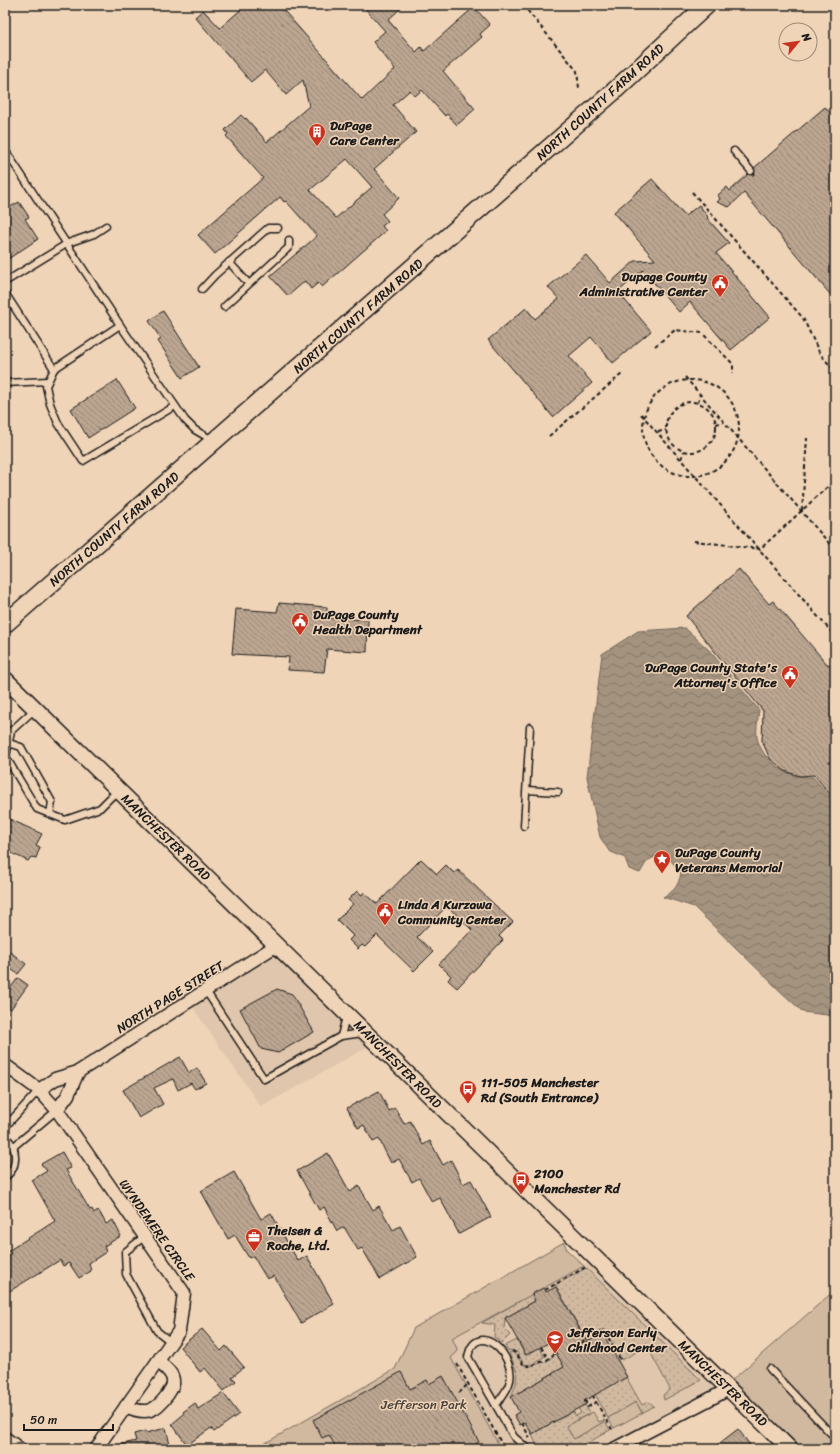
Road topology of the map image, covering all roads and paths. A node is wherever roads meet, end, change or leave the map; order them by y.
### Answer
1 (523, 5) edge
2 (707, 5) edge
3 (579, 88) dead end
4 (5, 150) edge
5 (734, 150) dead end
6 (751, 171) dead end
7 (692, 192) dead end
8 (106, 226) dead end
9 (278, 228) dead end
10 (290, 240) dead end
11 (68, 243) junction
12 (229, 262) junction
13 (5, 282) edge
14 (248, 283) junction
15 (202, 289) dead end
16 (6, 297) edge
17 (224, 307) dead end
18 (120, 325) junction
19 (655, 346) dead end
20 (54, 369) junction
21 (835, 371) edge
22 (733, 373) dead end
23 (622, 374) dead end
24 (685, 377) dead end
25 (688, 380) junction
26 (48, 381) junction
27 (5, 383) edge
28 (700, 393) junction
29 (698, 403) junction
30 (175, 406) junction
31 (711, 409) junction
32 (641, 414) dead end
33 (644, 417) junction
34 (833, 418) dead end
35 (724, 422) junction
36 (835, 422) edge
37 (716, 424) junction
38 (666, 430) junction
39 (658, 432) junction
40 (549, 436) dead end
41 (738, 438) junction
42 (807, 438) dead end
43 (215, 441) junction
44 (670, 445) junction
45 (684, 451) junction
46 (681, 459) junction
47 (696, 476) junction
48 (835, 480) edge
49 (802, 511) junction
50 (694, 541) dead end
51 (760, 550) junction
52 (835, 550) edge
53 (5, 624) edge
54 (835, 636) edge
55 (5, 679) edge
56 (35, 709) junction
57 (530, 727) dead end
58 (9, 743) junction
59 (118, 790) junction
60 (527, 790) junction
61 (558, 792) dead end
62 (50, 814) junction
63 (524, 826) dead end
64 (277, 945) junction
65 (206, 991) junction
66 (346, 1014) junction
67 (365, 1032) junction
68 (341, 1036) junction
69 (5, 1065) edge
70 (78, 1072) junction
71 (39, 1090) junction
72 (57, 1110) junction
73 (5, 1127) edge
74 (5, 1137) edge
75 (14, 1147) junction
76 (5, 1177) edge
77 (145, 1236) junction
78 (587, 1267) dead end
79 (545, 1290) dead end
80 (171, 1342) junction
81 (581, 1343) dead end
82 (541, 1347) dead end
83 (556, 1352) dead end
84 (503, 1355) junction
85 (547, 1356) junction
86 (158, 1361) junction
87 (621, 1361) dead end
88 (457, 1364) dead end
89 (770, 1369) dead end
90 (468, 1384) junction
91 (729, 1389) junction
92 (459, 1393) dead end
93 (593, 1396) dead end
94 (585, 1400) dead end
95 (596, 1402) junction
96 (496, 1405) junction
97 (126, 1406) junction
98 (522, 1423) dead end
99 (613, 1431) dead end
100 (5, 1438) edge
101 (835, 1438) edge
102 (534, 1444) dead end
103 (504, 1448) dead end
104 (20, 1449) edge
105 (96, 1449) edge
106 (528, 1449) edge
107 (614, 1449) edge
108 (790, 1449) edge

1 - 3 path
2 - 43 main road, NORTH COUNTY FARM ROAD
4 - 11 lane
5 - 6 lane
7 - 21 path
8 - 11 lane
9 - 12 lane
10 - 14 lane
11 - 13 lane
11 - 18 lane
12 - 14 lane
12 - 15 lane
14 - 17 lane
16 - 20 lane
18 - 20 lane
18 - 30 lane
19 - 22 path
20 - 26 lane
23 - 40 path
24 - 25 path
25 - 28 path
25 - 33 path
25 - 41 path
26 - 27 lane
26 - 30 lane
28 - 29 path
28 - 31 path
29 - 31 path
29 - 38 path
30 - 43 lane
31 - 35 path
31 - 37 path
32 - 33 path
33 - 39 path
33 - 47 path
34 - 36 path
35 - 37 path
35 - 41 path
37 - 45 path
38 - 39 path
38 - 44 path
39 - 44 path
41 - 47 path
41 - 49 path
42 - 49 path
43 - 53 main road, NORTH COUNTY FARM ROAD
44 - 45 path
44 - 46 path
45 - 46 path
46 - 47 path
47 - 51 path
48 - 49 path
49 - 51 path
49 - 52 path
50 - 51 path
51 - 54 path
55 - 56 street, MANCHESTER ROAD
56 - 58 lane
56 - 59 street, MANCHESTER ROAD
57 - 60 lane
58 - 62 lane
58 - 62 lane
59 - 62 lane
59 - 64 street, MANCHESTER ROAD
60 - 61 lane
60 - 63 lane
64 - 65 street, NORTH PAGE STREET
64 - 66 street, MANCHESTER ROAD
65 - 68 lane
65 - 70 street, NORTH PAGE STREET
66 - 67 street, MANCHESTER ROAD
66 - 68 lane
67 - 68 lane
67 - 91 street, MANCHESTER ROAD
69 - 71 street, WYNDEMERE CIRCLE
70 - 71 street, NORTH PAGE STREET
70 - 72 street
71 - 72 street, WYNDEMERE CIRCLE
71 - 73 lane
72 - 75 lane
72 - 77 street, WYNDEMERE CIRCLE
74 - 75 lane
75 - 76 lane
77 - 80 street, WYNDEMERE CIRCLE
77 - 80 lane
78 - 79 path
80 - 86 street, WYNDEMERE CIRCLE
81 - 87 path
82 - 85 path
83 - 85 path
84 - 85 path
84 - 96 lane
84 - 96 lane
86 - 97 street, WYNDEMERE CIRCLE
86 - 97 street
88 - 90 path
89 - 101 lane
90 - 92 path
90 - 103 path
91 - 107 street
91 - 108 street, MANCHESTER ROAD
93 - 95 path
94 - 95 path
95 - 99 path
96 - 106 lane
97 - 105 street, WYNDEMERE CIRCLE
98 - 102 path
100 - 104 street

